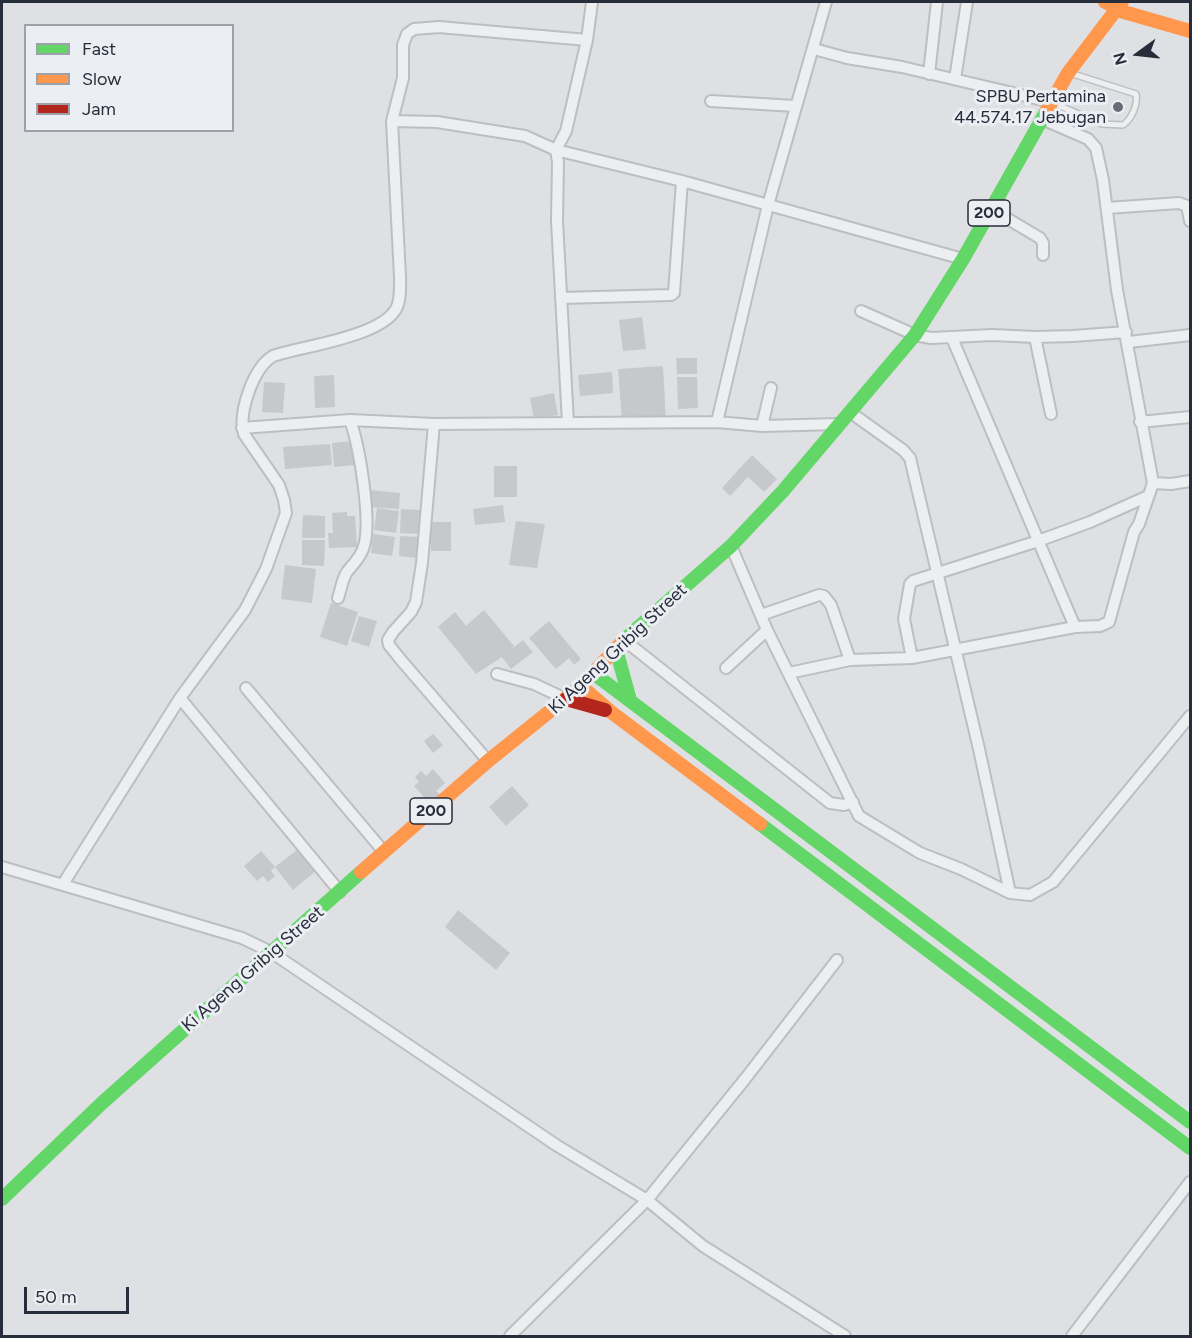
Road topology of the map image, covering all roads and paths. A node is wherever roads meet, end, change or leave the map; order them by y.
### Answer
1 (591, 2) edge
2 (826, 2) edge
3 (937, 2) edge
4 (967, 2) edge
5 (1105, 2) edge
6 (1121, 8) edge
7 (1191, 31) edge
8 (587, 40) junction
9 (814, 49) junction
10 (1068, 73) junction
11 (929, 74) junction
12 (956, 79) junction
13 (711, 100) dead end
14 (1052, 102) junction
15 (795, 106) junction
16 (1042, 119) junction
17 (392, 121) junction
18 (556, 150) junction
19 (682, 181) junction
20 (768, 204) junction
21 (1107, 208) junction
22 (991, 209) junction
23 (1191, 221) edge
24 (1044, 255) dead end
25 (963, 259) junction
26 (561, 298) junction
27 (861, 311) dead end
28 (915, 334) junction
29 (1191, 334) edge
30 (1035, 337) junction
31 (1128, 337) junction
32 (952, 338) junction
33 (771, 388) dead end
34 (850, 412) junction
35 (1051, 414) dead end
36 (1191, 417) edge
37 (350, 420) junction
38 (717, 422) junction
39 (1140, 422) junction
40 (434, 423) junction
41 (568, 423) junction
42 (839, 424) junction
43 (762, 426) junction
44 (242, 428) junction
45 (1191, 481) edge
46 (1153, 483) junction
47 (1146, 498) junction
48 (1038, 541) junction
49 (731, 546) junction
50 (937, 572) junction
51 (338, 598) dead end
52 (761, 615) junction
53 (1075, 627) junction
54 (767, 630) junction
55 (620, 645) junction
56 (954, 650) junction
57 (912, 658) junction
58 (850, 660) junction
59 (726, 668) dead end
60 (593, 672) junction
61 (789, 673) junction
62 (496, 674) dead end
63 (581, 686) junction
64 (246, 688) dead end
65 (180, 698) junction
66 (566, 699) junction
67 (630, 700) junction
68 (611, 712) junction
69 (1191, 716) edge
70 (488, 761) junction
71 (853, 802) junction
72 (384, 852) junction
73 (2, 867) edge
74 (63, 884) junction
75 (340, 892) junction
76 (1010, 893) junction
77 (271, 952) junction
78 (837, 960) dead end
79 (1191, 1122) edge
80 (1191, 1148) edge
81 (1190, 1182) edge
82 (2, 1199) edge
83 (646, 1200) junction
84 (510, 1336) edge
85 (845, 1336) edge
86 (1072, 1336) edge

1 - 8 street
2 - 9 street
3 - 11 street
4 - 12 street
5 - 6 main road
6 - 7 main road
6 - 10 main road, Ki Ageng Gribig Street / 200
8 - 17 street
8 - 18 street
9 - 11 street
9 - 15 street
10 - 14 main road, Ki Ageng Gribig Street / 200
10 - 14 lane
11 - 12 street
12 - 14 street
13 - 15 street
14 - 16 main road, Ki Ageng Gribig Street / 200
15 - 20 street
16 - 21 street
16 - 22 main road, Ki Ageng Gribig Street / 200
17 - 18 street
17 - 44 street
18 - 19 street
18 - 26 street
19 - 20 street
19 - 26 street
20 - 25 street
20 - 38 street
21 - 23 street
21 - 31 street
22 - 24 street
22 - 25 main road, Ki Ageng Gribig Street / 200
25 - 28 main road, Ki Ageng Gribig Street / 200
26 - 41 street
27 - 28 street
28 - 32 street
28 - 34 main road, Ki Ageng Gribig Street / 200
29 - 31 street
30 - 31 street
30 - 32 street
30 - 35 street
31 - 39 street
32 - 48 street
33 - 43 street
34 - 42 main road, Ki Ageng Gribig Street / 200
34 - 50 street
36 - 39 street
37 - 40 street
37 - 44 street
37 - 51 street
38 - 41 street
38 - 43 street
39 - 46 street
40 - 41 street
40 - 70 street
42 - 43 street
42 - 49 main road, Ki Ageng Gribig Street / 200
44 - 65 street
45 - 46 street
46 - 47 street
47 - 48 street
47 - 53 street
48 - 50 street
48 - 53 street
49 - 52 street
49 - 55 main road, Ki Ageng Gribig Street / 200
50 - 56 street
50 - 57 street
52 - 54 street
52 - 58 street
53 - 56 street
54 - 59 street
54 - 61 street
55 - 60 main road, Ki Ageng Gribig Street / 200
55 - 67 main road
55 - 71 street
56 - 57 street
56 - 76 street
57 - 58 street
58 - 61 street
60 - 63 main road, Ki Ageng Gribig Street / 200
60 - 67 main road
61 - 71 street
62 - 66 street
63 - 66 main road, Ki Ageng Gribig Street / 200
63 - 68 main road
64 - 72 street
65 - 74 street
65 - 75 street
66 - 68 main road
66 - 70 main road, Ki Ageng Gribig Street / 200
67 - 79 main road
68 - 80 main road
69 - 76 street
70 - 72 main road, Ki Ageng Gribig Street / 200
71 - 76 street
72 - 75 main road, Ki Ageng Gribig Street / 200
73 - 74 street
74 - 77 street
75 - 77 main road, Ki Ageng Gribig Street / 200
77 - 82 main road, Ki Ageng Gribig Street / 200
77 - 83 street
78 - 83 street
81 - 86 street
83 - 84 street
83 - 85 street

